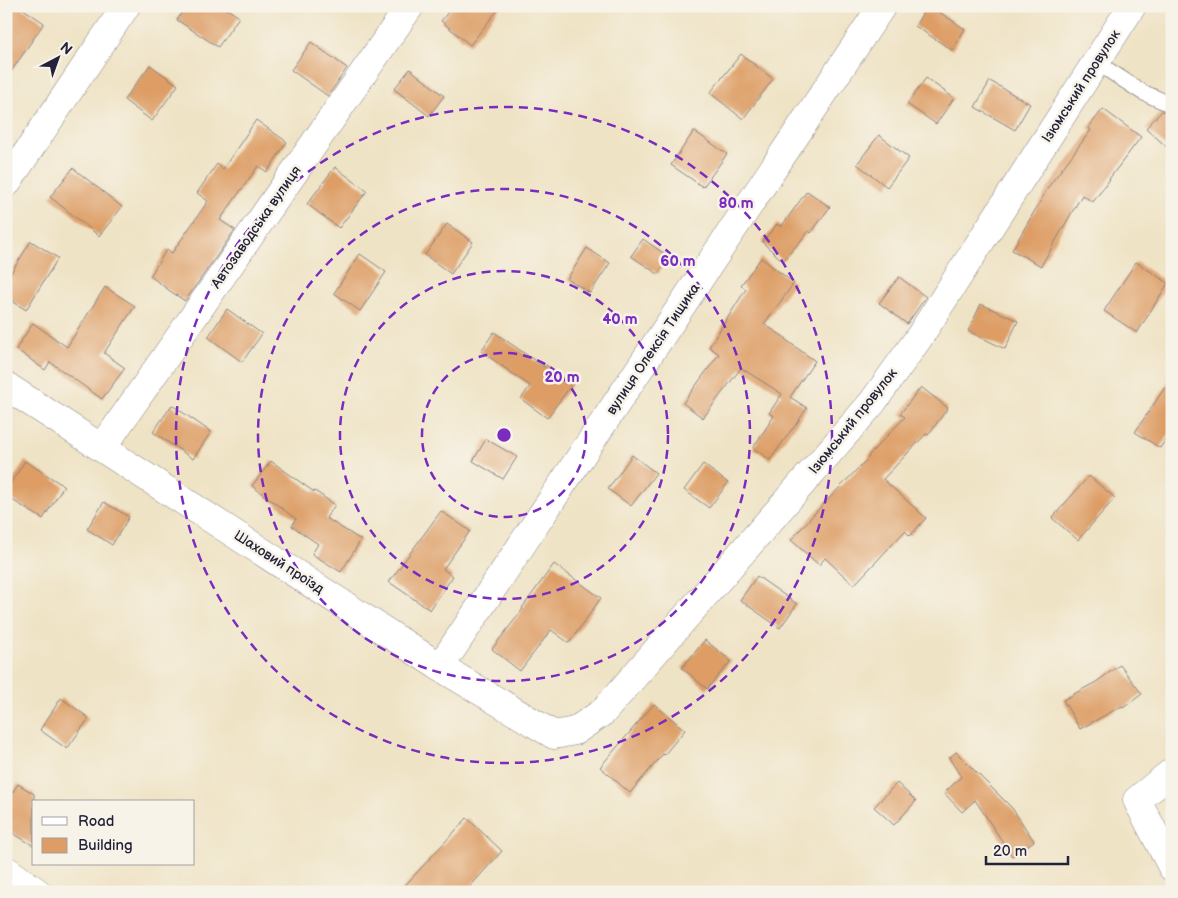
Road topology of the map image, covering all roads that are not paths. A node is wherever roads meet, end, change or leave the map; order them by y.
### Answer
1 (126, 6) edge
2 (410, 6) edge
3 (882, 6) edge
4 (1126, 8) edge
5 (1096, 62) junction
6 (1172, 105) edge
7 (6, 184) edge
8 (6, 386) edge
9 (102, 448) junction
10 (440, 667) junction
11 (554, 735) joint
12 (1172, 772) edge
13 (1172, 867) edge
14 (6, 870) edge
15 (37, 892) edge

1 - 7 street
2 - 9 street, Автозаводська вулиця
3 - 10 street, вулиця Олексія Тищика
4 - 5 street, Ізюмський провулок
5 - 6 lane
5 - 11 street, Ізюмський провулок
8 - 9 street, Шаховий проїзд
9 - 10 street, Шаховий проїзд
10 - 11 street, Шаховий проїзд
12 - 13 street
14 - 15 street

